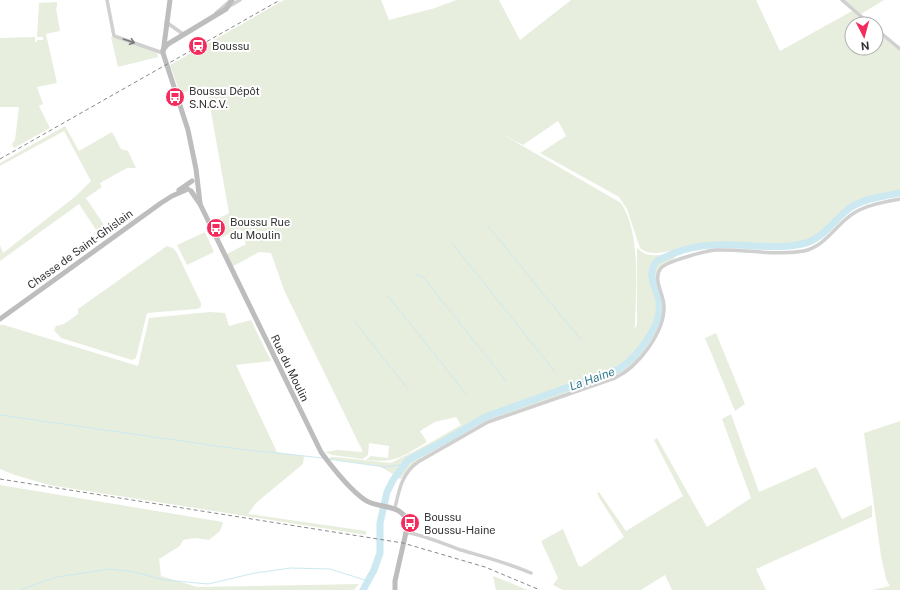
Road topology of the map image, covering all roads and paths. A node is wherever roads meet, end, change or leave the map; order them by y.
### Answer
1 (107, 0) edge
2 (170, 0) edge
3 (232, 0) edge
4 (240, 0) edge
5 (842, 0) edge
6 (228, 7) junction
7 (861, 16) edge
8 (212, 17) junction
9 (166, 22) junction
10 (183, 34) junction
11 (884, 36) edge
12 (900, 49) edge
13 (163, 53) junction
14 (195, 184) junction
15 (189, 188) junction
16 (900, 199) edge
17 (200, 204) junction
18 (0, 319) edge
19 (393, 507) junction
20 (406, 532) junction
21 (531, 573) dead end
22 (395, 590) edge

1 -> 13 street
2 - 9 street, Rue du Moulin
3 - 6 street
3 - 8 street
4 - 6 street
5 - 7 street
6 - 8 street
8 - 10 street
9 - 10 street
9 - 13 street, Rue du Moulin
10 - 13 street
11 - 12 street
13 - 14 street, Rue du Moulin
14 - 15 street
14 - 15 street
14 - 17 street, Rue du Moulin
15 - 17 street, Rue du Moulin
15 - 18 street, Chasse de Saint-Ghislain
16 - 19 street
17 - 19 street, Rue du Moulin
19 - 20 street
20 - 21 street
20 - 22 street

